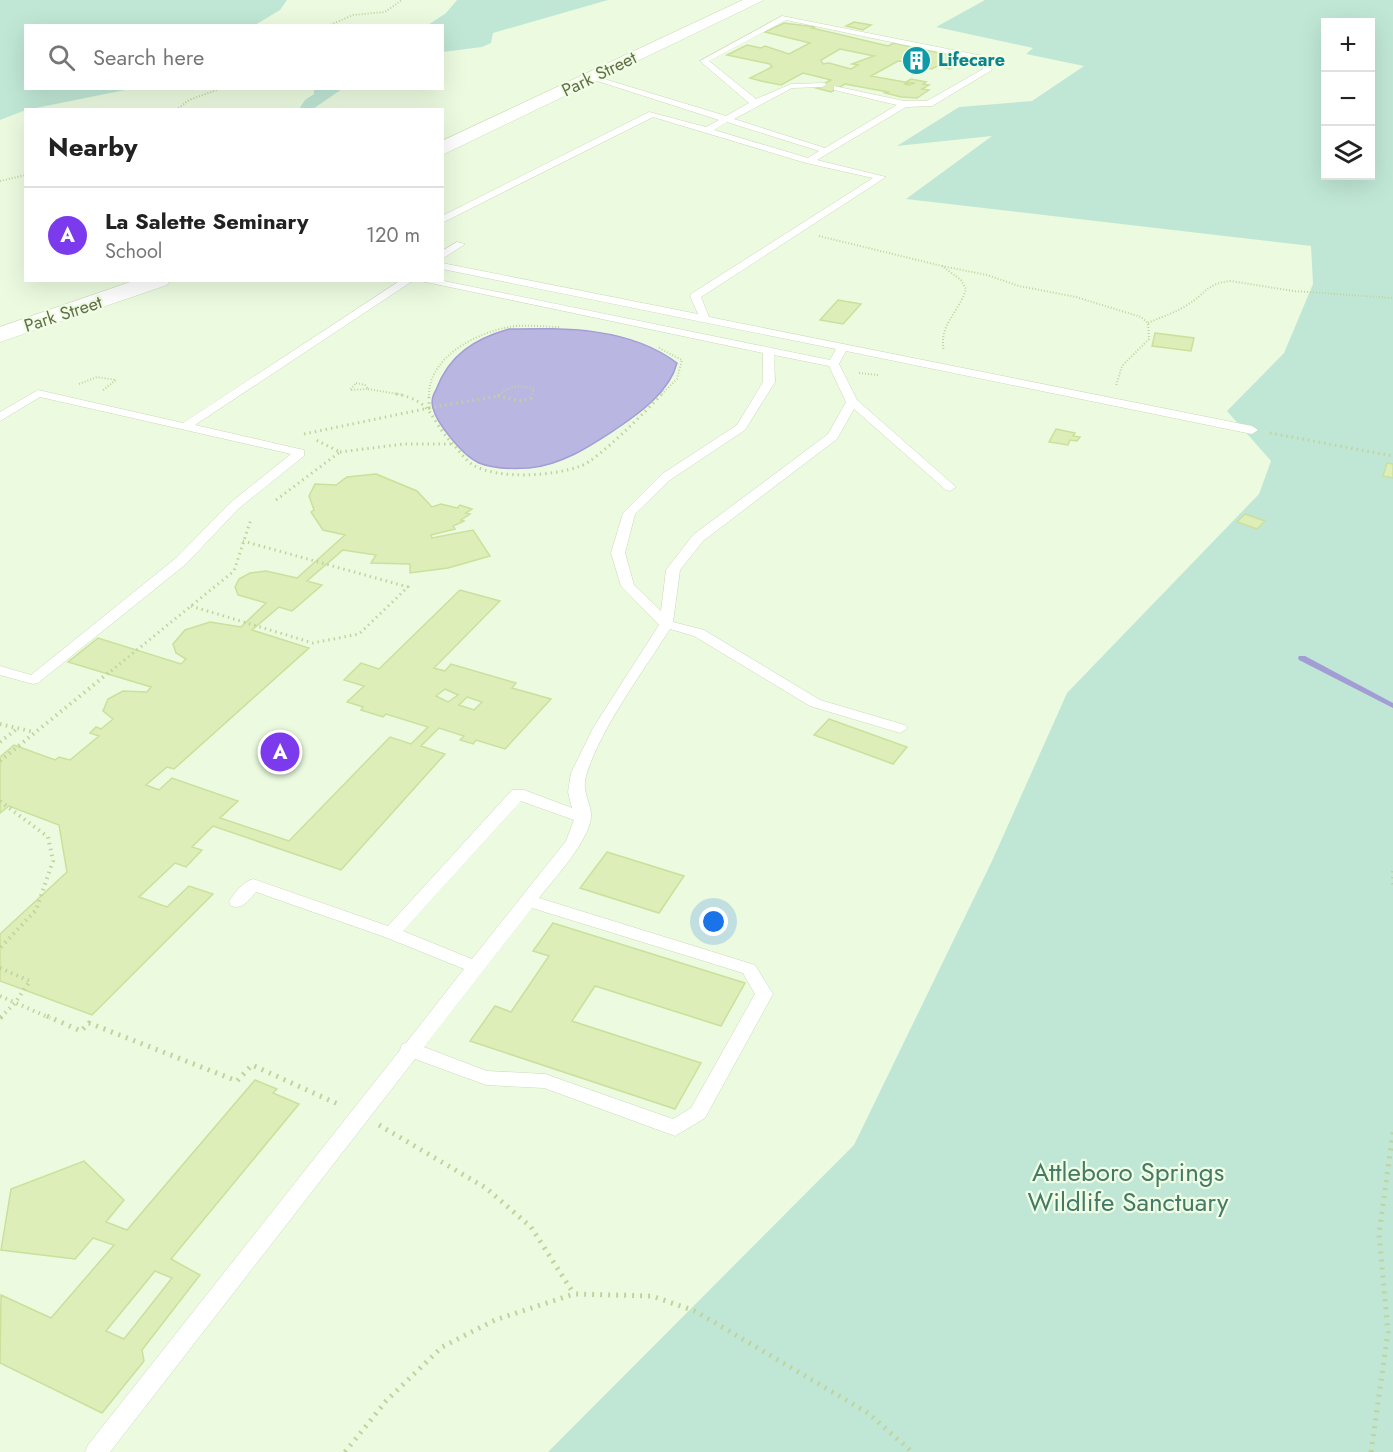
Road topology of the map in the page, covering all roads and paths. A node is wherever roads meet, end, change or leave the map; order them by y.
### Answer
1 (402, 0) edge
2 (756, 0) edge
3 (333, 24) edge
4 (594, 77) junction
5 (822, 85) dead end
6 (837, 88) dead end
7 (216, 90) edge
8 (755, 104) junction
9 (904, 104) junction
10 (179, 108) edge
11 (726, 119) junction
12 (706, 130) junction
13 (444, 148) edge
14 (826, 151) junction
15 (809, 161) junction
16 (24, 175) edge
17 (0, 181) edge
18 (444, 219) edge
19 (818, 236) dead end
20 (460, 244) dead end
21 (444, 255) edge
22 (444, 266) edge
23 (942, 266) junction
24 (153, 282) edge
25 (406, 282) edge
26 (431, 282) edge
27 (1393, 298) edge
28 (705, 319) junction
29 (1148, 323) junction
30 (570, 328) dead end
31 (0, 334) edge
32 (798, 338) junction
33 (649, 343) dead end
34 (843, 347) junction
35 (768, 351) junction
36 (784, 354) junction
37 (833, 364) junction
38 (948, 368) junction
39 (368, 389) junction
40 (498, 396) junction
41 (1111, 401) junction
42 (852, 402) junction
43 (429, 408) junction
44 (0, 417) edge
45 (186, 426) junction
46 (1252, 430) joint
47 (453, 444) junction
48 (340, 452) junction
49 (1393, 456) edge
50 (951, 487) dead end
51 (268, 506) dead end
52 (259, 513) dead end
53 (243, 541) junction
54 (190, 606) junction
55 (666, 624) junction
56 (0, 670) edge
57 (0, 724) edge
58 (19, 728) junction
59 (900, 728) dead end
60 (34, 732) junction
61 (0, 742) edge
62 (0, 761) edge
63 (0, 801) edge
64 (583, 817) junction
65 (1393, 871) edge
66 (1393, 885) edge
67 (526, 900) junction
68 (237, 902) dead end
69 (391, 933) junction
70 (0, 948) edge
71 (473, 966) junction
72 (0, 968) edge
73 (0, 996) edge
74 (15, 1003) junction
75 (0, 1018) edge
76 (409, 1049) junction
77 (359, 1114) junction
78 (1393, 1132) edge
79 (574, 1294) junction
80 (96, 1452) edge
81 (345, 1452) edge
82 (912, 1452) edge
83 (1371, 1452) edge

1 - 3 path
2 - 4 main road, Park Street
4 - 11 lane
4 - 13 main road, Park Street
5 - 8 lane
6 - 9 lane
7 - 10 path
8 - 9 lane
8 - 11 lane
9 - 14 lane
11 - 12 lane
11 - 14 lane
12 - 15 lane
12 - 18 lane
14 - 15 lane
15 - 28 lane
16 - 17 path
19 - 23 path
20 - 21 lane
22 - 28 lane
23 - 29 path
23 - 38 path
24 - 31 main road, Park Street
25 - 45 lane
26 - 35 lane
27 - 29 path
28 - 32 lane
29 - 41 path
30 - 43 path
32 - 34 lane
32 - 36 lane
33 - 47 path
34 - 37 lane
34 - 38 lane
35 - 36 lane
35 - 55 lane
36 - 37 lane
37 - 42 lane
38 - 41 lane
39 - 39 path
39 - 43 path
40 - 40 path
40 - 43 path
41 - 46 lane
42 - 50 lane
42 - 55 lane
43 - 47 path
43 - 48 path
44 - 45 lane
45 - 56 lane
46 - 49 path
47 - 48 path
48 - 51 path
52 - 53 path
53 - 54 path
53 - 54 path
54 - 60 path
55 - 59 lane
55 - 64 lane
57 - 58 path
58 - 60 path
58 - 61 path
60 - 62 path
63 - 70 path
64 - 67 lane
64 - 69 lane
65 - 66 path
67 - 71 lane
67 - 76 lane
68 - 69 lane
69 - 71 lane
71 - 76 lane
72 - 74 path
73 - 74 path
74 - 75 path
74 - 77 path
76 - 77 lane
77 - 79 path
77 - 80 lane
78 - 83 path
79 - 81 path
79 - 82 path

